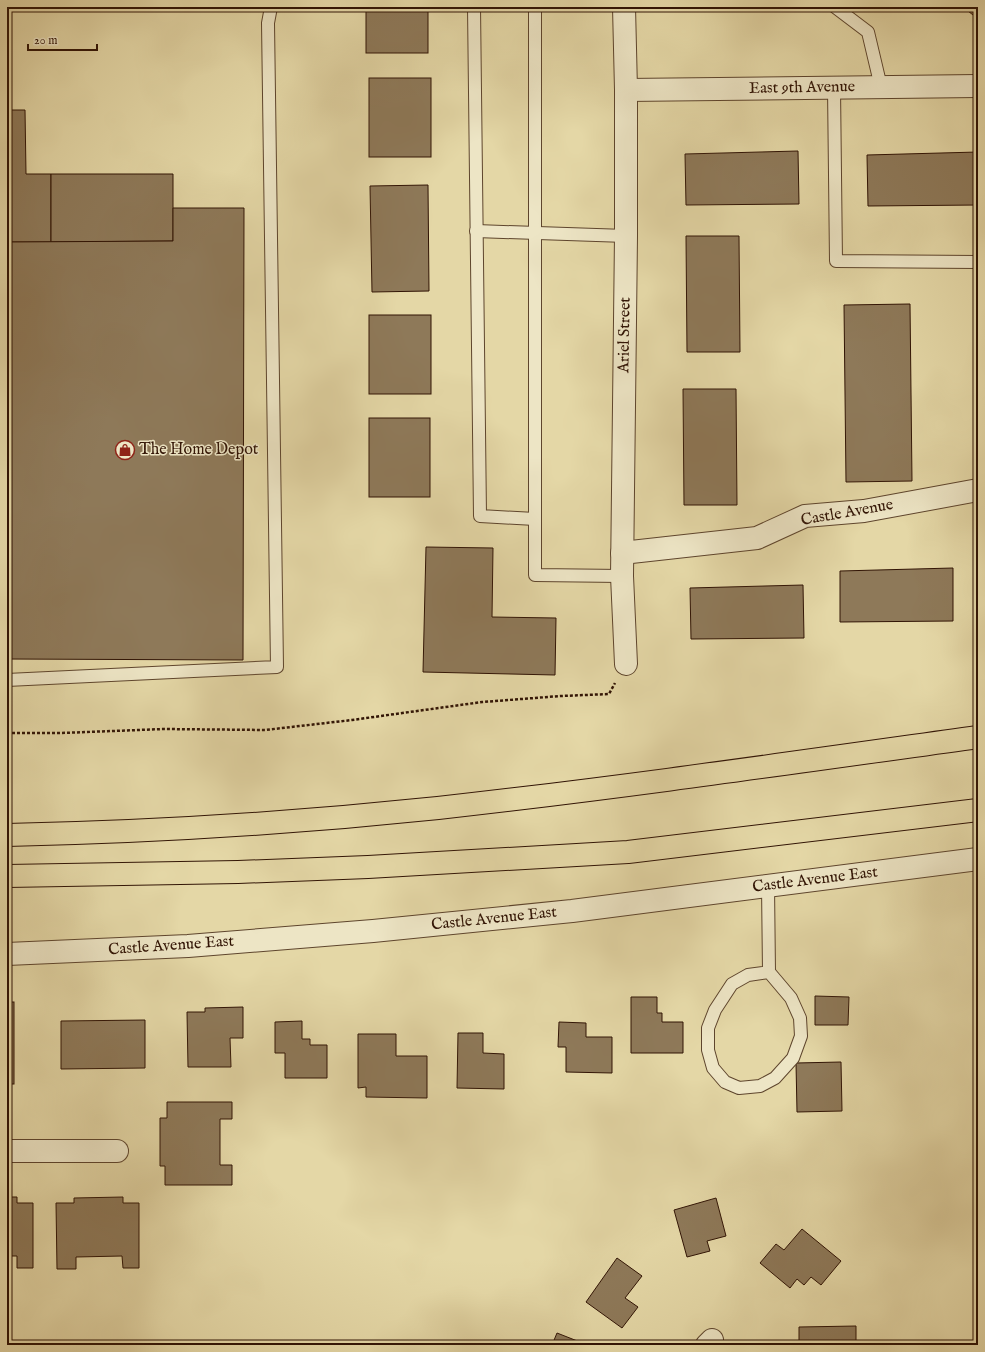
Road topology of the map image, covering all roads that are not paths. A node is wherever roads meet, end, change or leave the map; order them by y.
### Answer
1 (270, 7) edge
2 (474, 7) edge
3 (535, 7) edge
4 (624, 7) edge
5 (835, 7) edge
6 (978, 86) edge
7 (881, 87) junction
8 (834, 88) junction
9 (626, 90) junction
10 (476, 230) junction
11 (535, 232) junction
12 (626, 236) junction
13 (978, 262) edge
14 (978, 490) edge
15 (535, 520) junction
16 (622, 553) junction
17 (622, 576) junction
18 (626, 664) road end
19 (7, 680) edge
20 (978, 737) edge
21 (978, 810) edge
22 (7, 835) edge
23 (978, 859) edge
24 (7, 876) edge
25 (768, 886) junction
26 (7, 954) edge
27 (769, 972) junction
28 (7, 1151) edge
29 (117, 1151) dead end

1 - 19 lane
2 - 10 lane
3 - 11 lane
4 - 9 street, Ariel Street
5 - 7 lane
6 - 7 street, East 9th Avenue
7 - 8 street, East 9th Avenue
8 - 9 street, East 9th Avenue
8 - 13 lane
9 - 12 street, Ariel Street
10 - 11 lane
10 - 15 lane
11 - 12 lane
11 - 15 lane
12 - 16 street, Ariel Street
14 - 16 street, Castle Avenue
15 - 17 lane
16 - 17 street, Ariel Street
17 - 18 street, Ariel Street
20 - 22 highway
21 - 24 highway
23 - 25 street, Castle Avenue East
25 - 26 street, Castle Avenue East
25 - 27 lane
27 - 27 lane
28 - 29 street

